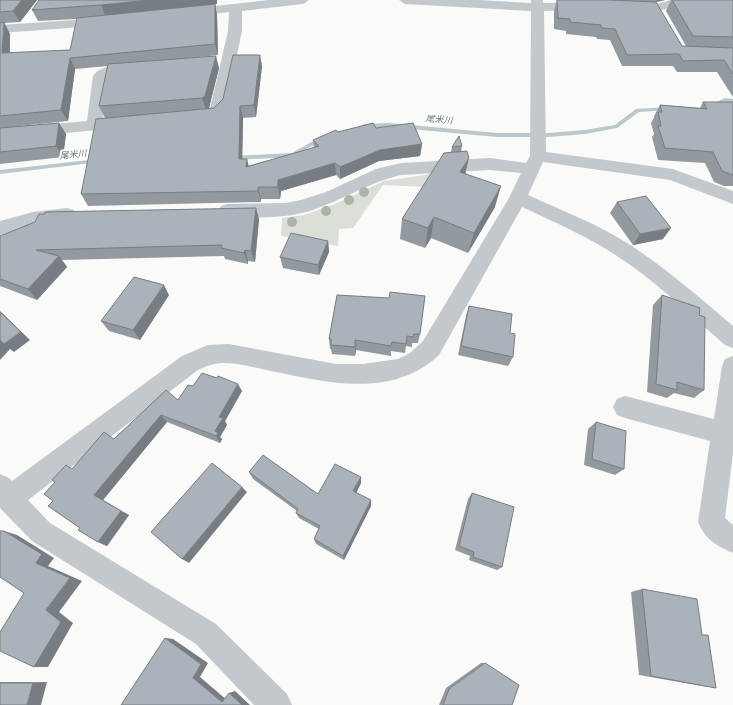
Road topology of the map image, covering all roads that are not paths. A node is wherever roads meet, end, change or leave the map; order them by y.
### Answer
1 (303, 0) edge
2 (405, 0) edge
3 (686, 0) edge
4 (537, 3) edge
5 (594, 5) edge
6 (618, 6) edge
7 (236, 8) junction
8 (656, 8) junction
9 (36, 11) edge
10 (175, 14) edge
11 (121, 20) edge
12 (663, 21) edge
13 (24, 28) junction
14 (0, 29) edge
15 (153, 67) edge
16 (179, 118) edge
17 (141, 122) edge
18 (95, 125) junction
19 (0, 134) edge
20 (536, 149) junction
21 (518, 198) junction
22 (733, 198) edge
23 (208, 211) edge
24 (83, 214) edge
25 (0, 228) edge
26 (733, 339) edge
27 (733, 366) edge
28 (625, 407) dead end
29 (724, 433) junction
30 (4, 493) edge
31 (733, 540) edge
32 (276, 705) edge

1 - 7 street
2 - 4 street
3 - 8 street
4 - 5 street
4 - 20 street
6 - 8 street
7 - 10 street
7 - 16 street
8 - 12 street
9 - 13 street
11 - 13 street
13 - 14 street
15 - 18 street
17 - 18 street
18 - 19 street
20 - 21 street
20 - 22 street
20 - 23 street
21 - 26 street
21 - 30 street
24 - 25 street
27 - 29 street
28 - 29 street
29 - 31 street
30 - 32 street

